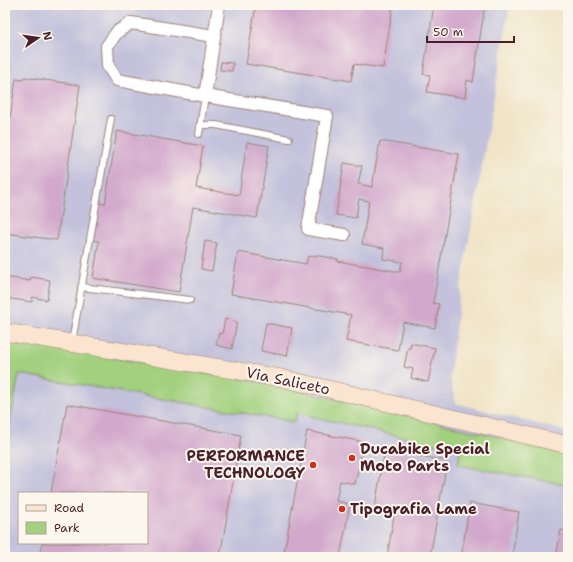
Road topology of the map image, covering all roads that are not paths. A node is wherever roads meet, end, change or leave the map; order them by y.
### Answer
1 (219, 5) edge
2 (214, 36) junction
3 (205, 96) junction
4 (111, 119) dead end
5 (200, 125) junction
6 (198, 134) dead end
7 (289, 139) dead end
8 (344, 235) dead end
9 (81, 288) junction
10 (190, 300) dead end
11 (5, 332) edge
12 (72, 343) junction
13 (568, 445) edge

1 - 2 street
2 - 3 street
2 - 3 street
3 - 5 lane
3 - 8 street
4 - 9 lane
5 - 6 lane
5 - 7 lane
9 - 10 lane
9 - 12 lane
11 - 12 main road, Via Saliceto
12 - 13 main road, Via Saliceto

